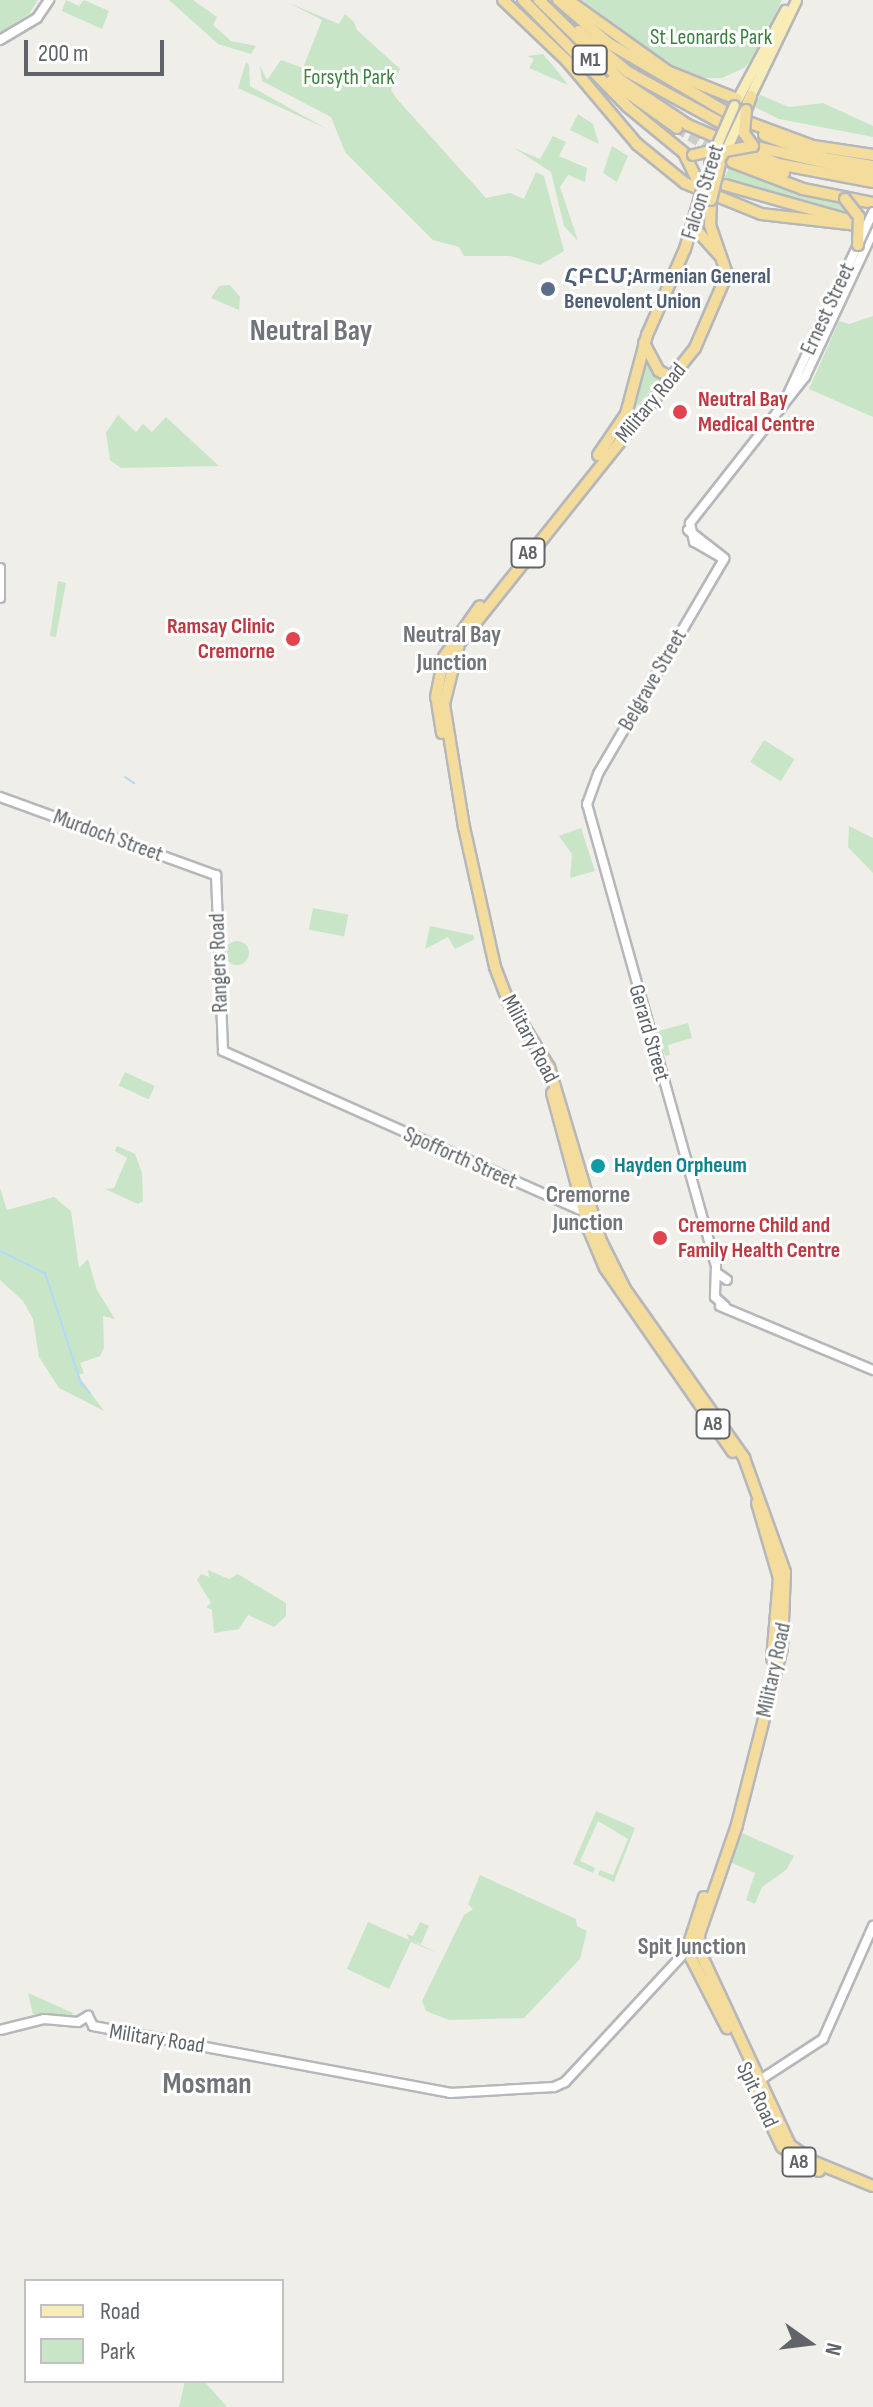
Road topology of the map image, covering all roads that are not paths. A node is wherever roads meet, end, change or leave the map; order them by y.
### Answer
1 (45, 0) edge
2 (503, 0) edge
3 (521, 0) edge
4 (531, 0) edge
5 (542, 0) edge
6 (568, 0) edge
7 (789, 0) edge
8 (796, 0) edge
9 (556, 4) edge
10 (0, 38) edge
11 (612, 43) junction
12 (751, 96) joint
13 (742, 111) junction
14 (677, 128) tunnel mouth
15 (715, 134) dead end
16 (728, 144) junction
17 (752, 148) junction
18 (689, 155) junction
19 (873, 155) edge
20 (873, 166) edge
21 (873, 180) edge
22 (705, 196) junction
23 (843, 199) junction
24 (873, 203) edge
25 (873, 212) edge
26 (693, 226) junction
27 (873, 232) edge
28 (860, 247) junction
29 (713, 249) junction
30 (681, 258) junction
31 (726, 262) junction
32 (842, 289) junction
33 (644, 343) junction
34 (809, 351) junction
35 (671, 377) junction
36 (798, 387) junction
37 (782, 405) junction
38 (645, 410) junction
39 (619, 427) junction
40 (580, 483) junction
41 (693, 536) junction
42 (714, 555) junction
43 (724, 559) junction
44 (1, 570) edge
45 (705, 592) junction
46 (0, 598) edge
47 (0, 797) edge
48 (587, 804) joint
49 (216, 875) joint
50 (223, 1051) joint
51 (578, 1189) junction
52 (566, 1205) junction
53 (588, 1211) junction
54 (713, 1262) junction
55 (717, 1273) junction
56 (727, 1280) dead end
57 (725, 1306) junction
58 (873, 1370) edge
59 (873, 1926) edge
60 (693, 1948) junction
61 (0, 2030) edge
62 (754, 2083) junction
63 (873, 2186) edge
64 (873, 2193) edge

1 - 10 main road
2 - 22 highway, A8, bridge
3 - 18 highway
4 - 14 highway, M1
5 - 9 highway, M1
5 - 21 highway
6 - 11 highway, M1
6 - 13 highway
7 - 13 main road, Falcon Street
8 - 12 main road
9 - 11 highway, M1
9 - 15 highway, M1
9 - 16 highway
11 - 13 highway, M1
12 - 13 highway
13 - 16 main road, Falcon Street, bridge
13 - 17 highway, bridge
13 - 19 highway, M1
13 - 20 highway
16 - 17 highway, bridge
16 - 18 highway, bridge
16 - 21 highway
16 - 22 highway, A8, bridge
16 - 22 highway, bridge
16 - 22 main road, Falcon Street / A8, bridge
16 - 23 highway
17 - 21 highway
17 - 21 highway
18 - 22 highway
22 - 26 highway, Falcon Street / A8
22 - 31 highway, A8
23 - 24 highway
23 - 28 highway, bridge
25 - 28 main road, Ernest Street, bridge
26 - 29 highway
26 - 30 highway, Falcon Street / A8
27 - 28 main road, Ernest Street
28 - 32 main road, Ernest Street
29 - 30 highway
29 - 31 highway
30 - 33 highway, Falcon Street / A8
31 - 35 highway, Military Road / A8
32 - 34 main road, Ernest Street
32 - 36 main road, Ernest Street
33 - 35 highway
33 - 39 highway, Military Road / A8
34 - 36 main road
34 - 37 main road, Ernest Street
35 - 38 highway, Military Road / A8
36 - 37 main road, Ernest Street
37 - 41 main road, Ernest Street
38 - 39 highway
38 - 40 highway, Military Road / A8
39 - 40 highway, Military Road / A8
40 - 51 highway, Military Road / A8
40 - 53 highway, Military Road / A8
41 - 42 main road
41 - 43 main road
42 - 43 main road
42 - 45 main road
43 - 45 main road, Belgrave Street
44 - 46 main road
45 - 48 main road, Belgrave Street
47 - 49 main road, Murdoch Street
48 - 54 main road, Gerard Street
49 - 50 main road, Rangers Road
50 - 52 main road, Spofforth Street
51 - 52 main road
51 - 53 highway, Military Road / A8
52 - 53 main road, Spofforth Street
53 - 60 highway, Military Road / A8
53 - 60 highway, Military Road / A8
54 - 55 main road, Gerard Street
54 - 57 main road, Gerard Street
55 - 56 main road
55 - 57 main road, Gerard Street
57 - 58 main road
59 - 62 main road
60 - 61 main road, Military Road
60 - 62 highway, Spit Road / A8
60 - 62 highway, Spit Road / A8
62 - 63 highway, Spit Road / A8
62 - 64 highway, Spit Road / A8

